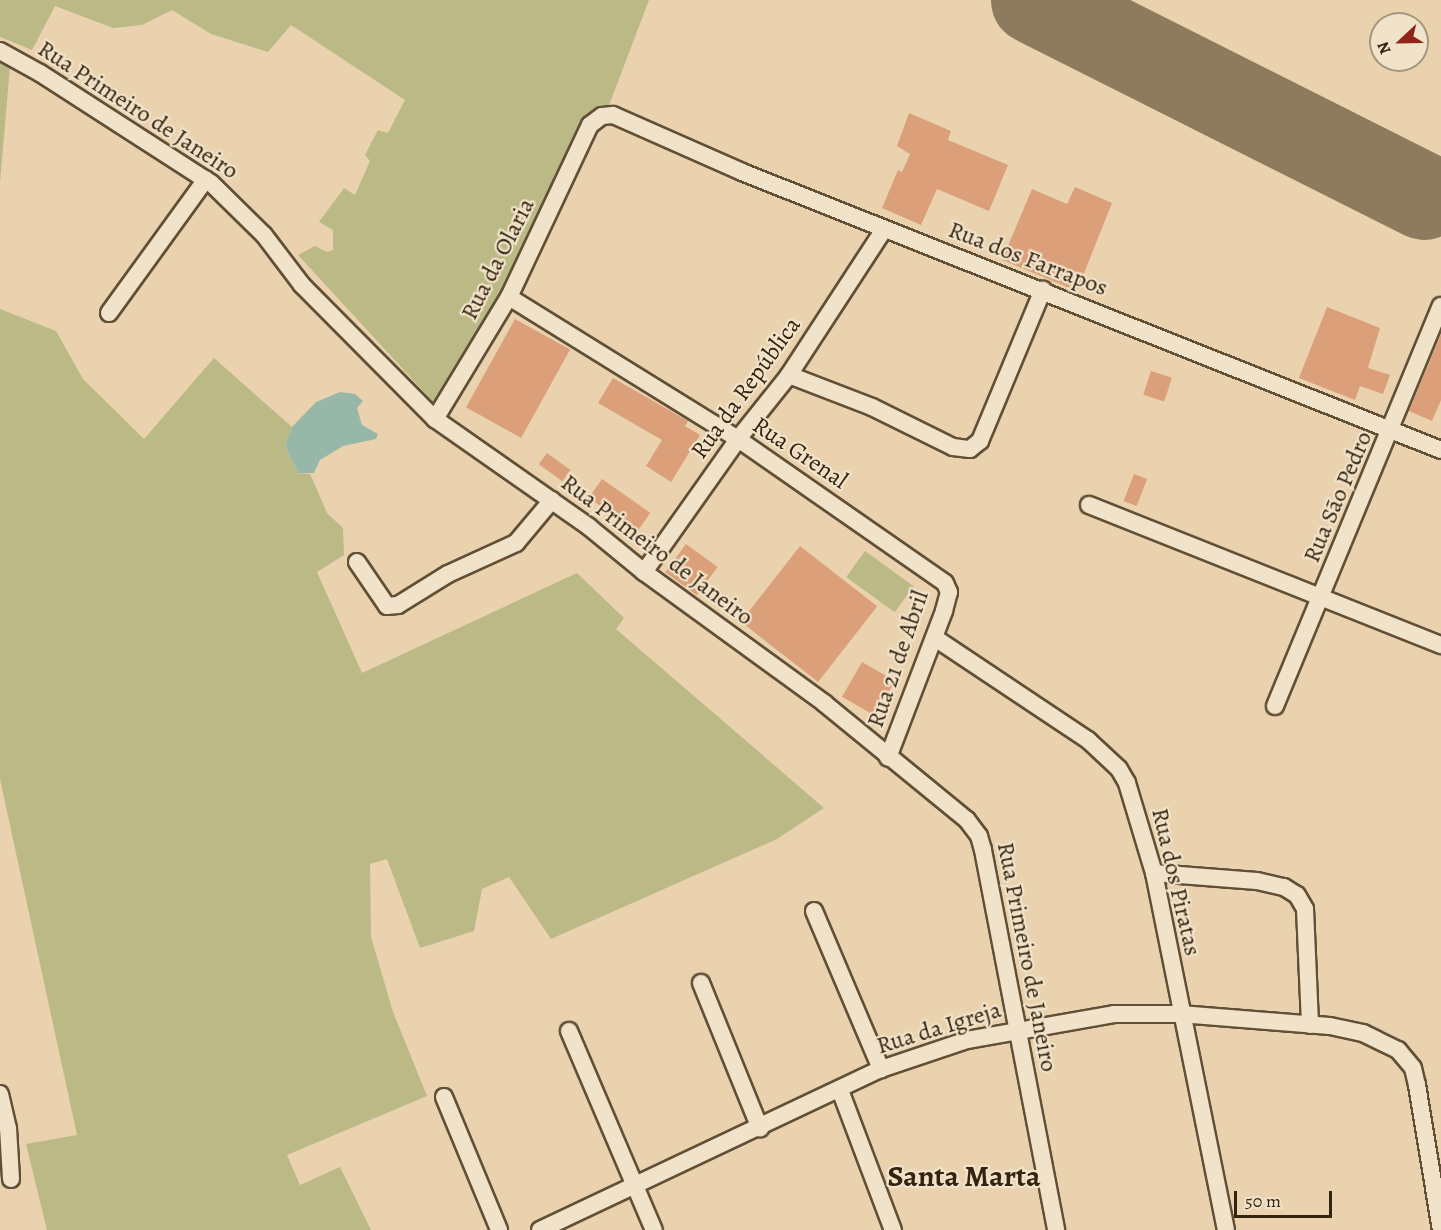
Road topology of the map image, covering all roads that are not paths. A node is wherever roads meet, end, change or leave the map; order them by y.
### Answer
1 (0, 51) edge
2 (597, 118) joint
3 (206, 179) junction
4 (884, 229) junction
5 (1043, 290) junction
6 (509, 297) junction
7 (1441, 306) edge
8 (109, 313) dead end
9 (789, 375) junction
10 (435, 419) junction
11 (1392, 431) junction
12 (738, 439) junction
13 (1441, 450) edge
14 (552, 500) junction
15 (1089, 505) dead end
16 (357, 562) dead end
17 (644, 572) junction
18 (940, 578) joint
19 (1323, 596) junction
20 (935, 638) junction
21 (1441, 645) edge
22 (1275, 706) dead end
23 (888, 758) junction
24 (1155, 873) junction
25 (814, 911) dead end
26 (701, 983) dead end
27 (1180, 1014) junction
28 (1310, 1025) junction
29 (1015, 1029) junction
30 (569, 1031) dead end
31 (881, 1069) junction
32 (840, 1090) junction
33 (0, 1094) edge
34 (444, 1097) dead end
35 (760, 1128) junction
36 (11, 1179) dead end
37 (637, 1186) junction
38 (499, 1230) edge
39 (540, 1230) edge
40 (654, 1230) edge
41 (893, 1230) edge
42 (1056, 1230) edge
43 (1226, 1230) edge
44 (1441, 1230) edge

1 - 3 street, Rua Primeiro de Janeiro
2 - 4 street, Rua dos Farrapos
2 - 6 street, Rua da Olaria
3 - 8 street
3 - 10 street, Rua Primeiro de Janeiro
4 - 5 street, Rua dos Farrapos
4 - 9 street, Rua da República
5 - 9 street
5 - 11 street, Rua dos Farrapos
6 - 10 street, Rua da Olaria
6 - 12 street, Rua Grenal
7 - 11 street, Rua São Pedro
9 - 12 street, Rua da República
10 - 14 street, Rua Primeiro de Janeiro
11 - 13 street, Rua dos Farrapos
11 - 19 street, Rua São Pedro
12 - 17 street, Rua da República
12 - 18 street, Rua Grenal
14 - 16 street
14 - 17 street, Rua Primeiro de Janeiro
15 - 19 street
17 - 23 street, Rua Primeiro de Janeiro
18 - 20 street, Rua 21 de Abril
19 - 21 street
19 - 22 street, Rua São Pedro
20 - 23 street, Rua 21 de Abril
20 - 24 street, Rua dos Piratas
23 - 29 street, Rua Primeiro de Janeiro
24 - 27 street, Rua dos Piratas
24 - 28 street
25 - 31 street
26 - 35 street
27 - 28 street, Rua da Igreja
27 - 29 street, Rua da Igreja
27 - 43 street, Rua dos Piratas
28 - 44 street, Rua da Igreja
29 - 31 street, Rua da Igreja
29 - 42 street, Rua Primeiro de Janeiro
30 - 37 street
31 - 32 street, Rua da Igreja
32 - 35 street, Rua da Igreja
32 - 41 street
33 - 36 street
34 - 38 street
35 - 37 street, Rua da Igreja
37 - 39 street, Rua da Igreja
37 - 40 street

